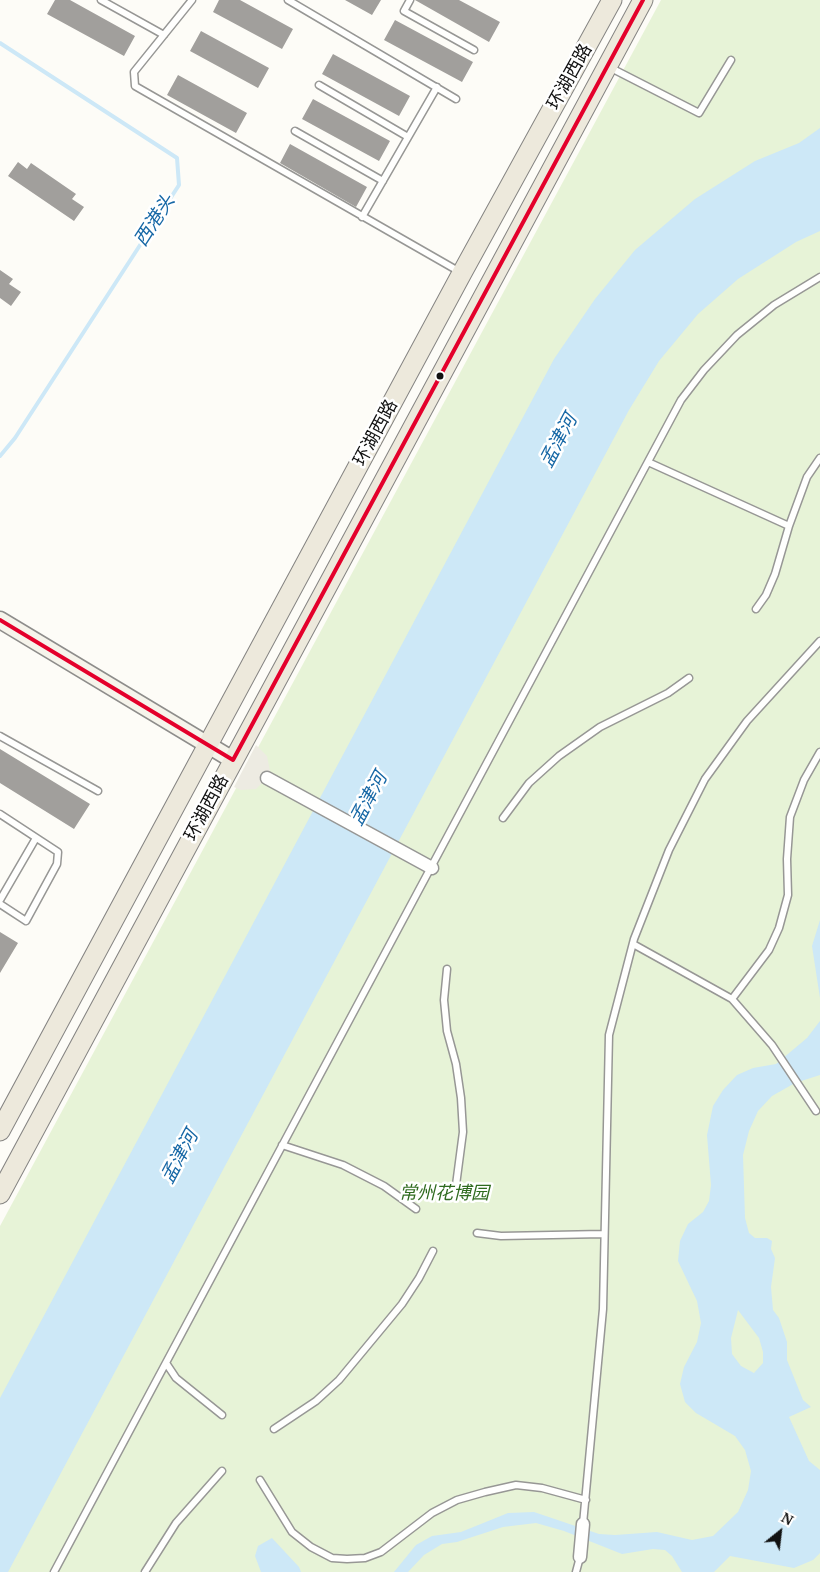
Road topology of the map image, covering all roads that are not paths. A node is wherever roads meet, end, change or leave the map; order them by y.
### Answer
1 (101, 0) edge
2 (192, 0) edge
3 (288, 0) edge
4 (410, 0) edge
5 (612, 0) edge
6 (643, 0) edge
7 (164, 35) junction
8 (474, 50) dead end
9 (730, 60) dead end
10 (608, 67) junction
11 (319, 85) dead end
12 (437, 87) junction
13 (456, 99) dead end
14 (295, 131) dead end
15 (408, 137) junction
16 (383, 181) junction
17 (362, 217) junction
18 (462, 273) junction
19 (820, 277) edge
20 (820, 458) edge
21 (648, 462) junction
22 (789, 526) junction
23 (756, 610) dead end
24 (0, 620) edge
25 (820, 641) edge
26 (688, 678) dead end
27 (0, 736) edge
28 (207, 746) junction
29 (820, 752) edge
30 (233, 760) junction
31 (267, 778) dead end
32 (98, 791) dead end
33 (0, 814) edge
34 (503, 818) dead end
35 (36, 838) junction
36 (427, 865) junction
37 (0, 900) edge
38 (0, 904) edge
39 (633, 944) junction
40 (447, 969) dead end
41 (732, 999) junction
42 (816, 1112) dead end
43 (0, 1131) edge
44 (282, 1145) junction
45 (456, 1185) dead end
46 (0, 1194) edge
47 (416, 1209) dead end
48 (477, 1233) dead end
49 (604, 1234) junction
50 (433, 1252) dead end
51 (166, 1363) junction
52 (222, 1415) dead end
53 (274, 1429) dead end
54 (222, 1471) dead end
55 (260, 1480) dead end
56 (586, 1500) junction
57 (583, 1524) joint
58 (580, 1557) joint
59 (54, 1572) edge
60 (145, 1572) edge
61 (576, 1572) edge

1 - 7 lane
2 - 7 lane
3 - 12 lane
4 - 8 lane
5 - 18 main road, 环湖西路
6 - 10 main road, 环湖西路
7 - 17 lane
9 - 10 lane
10 - 30 main road, 环湖西路
11 - 15 lane
12 - 13 lane
12 - 15 lane
14 - 16 lane
15 - 16 lane
16 - 17 lane
17 - 18 lane
18 - 28 main road, 环湖西路
19 - 21 lane
20 - 22 lane
21 - 22 lane
21 - 36 lane
22 - 23 lane
24 - 28 street
25 - 39 lane
26 - 34 lane
27 - 32 lane
28 - 30 street
28 - 43 main road, 环湖西路
29 - 41 lane
30 - 46 main road, 环湖西路
31 - 36 street
33 - 35 lane
35 - 37 lane
35 - 38 lane
36 - 44 lane
39 - 41 lane
39 - 49 lane
40 - 45 lane
41 - 42 lane
44 - 47 lane
44 - 51 lane
48 - 49 lane
49 - 56 lane
50 - 53 lane
51 - 52 lane
51 - 59 lane
54 - 60 lane
55 - 56 lane
56 - 57 lane
57 - 58 street
58 - 61 lane

